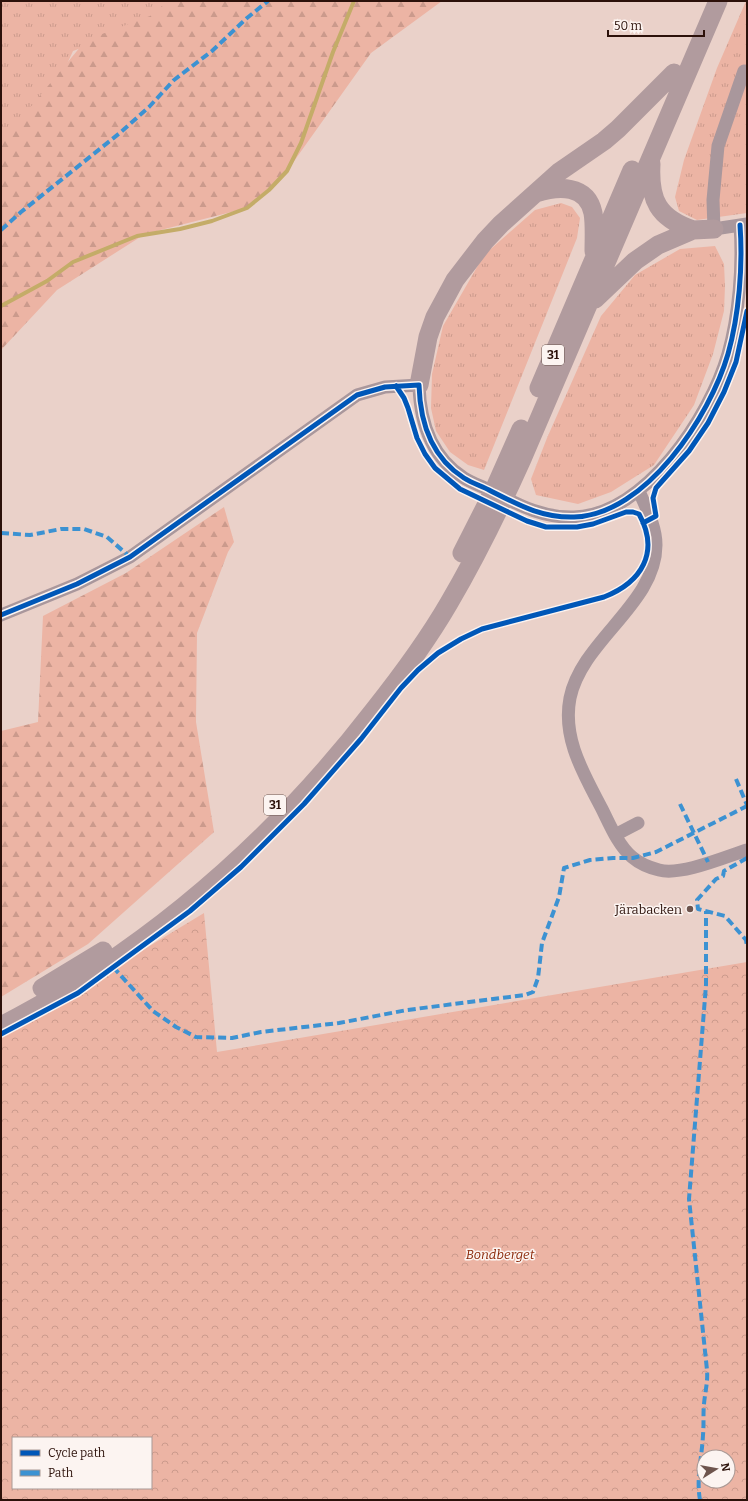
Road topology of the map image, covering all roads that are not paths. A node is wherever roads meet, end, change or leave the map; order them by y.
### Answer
1 (704, 1) edge
2 (718, 1) edge
3 (744, 71) dead end
4 (674, 73) junction
5 (651, 159) junction
6 (535, 194) junction
7 (743, 224) edge
8 (714, 229) junction
9 (693, 230) junction
10 (594, 259) junction
11 (589, 304) junction
12 (419, 385) junction
13 (517, 455) junction
14 (639, 491) junction
15 (482, 530) junction
16 (1, 616) edge
17 (638, 823) dead end
18 (615, 835) junction
19 (747, 850) edge
20 (1, 1011) edge
21 (1, 1026) edge

1 - 4 highway, 31
2 - 5 highway, 31
3 - 8 street
4 - 6 highway
4 - 10 highway, 31
5 - 9 highway
5 - 11 highway, 31
6 - 10 highway
6 - 12 highway
7 - 8 street
7 - 14 street
8 - 9 highway
9 - 11 highway
10 - 13 highway, 31
11 - 13 highway, 31
12 - 14 street
12 - 16 street
13 - 15 highway, 31
14 - 18 street
15 - 20 highway, 31
15 - 21 highway, 31
17 - 18 street
18 - 19 street

